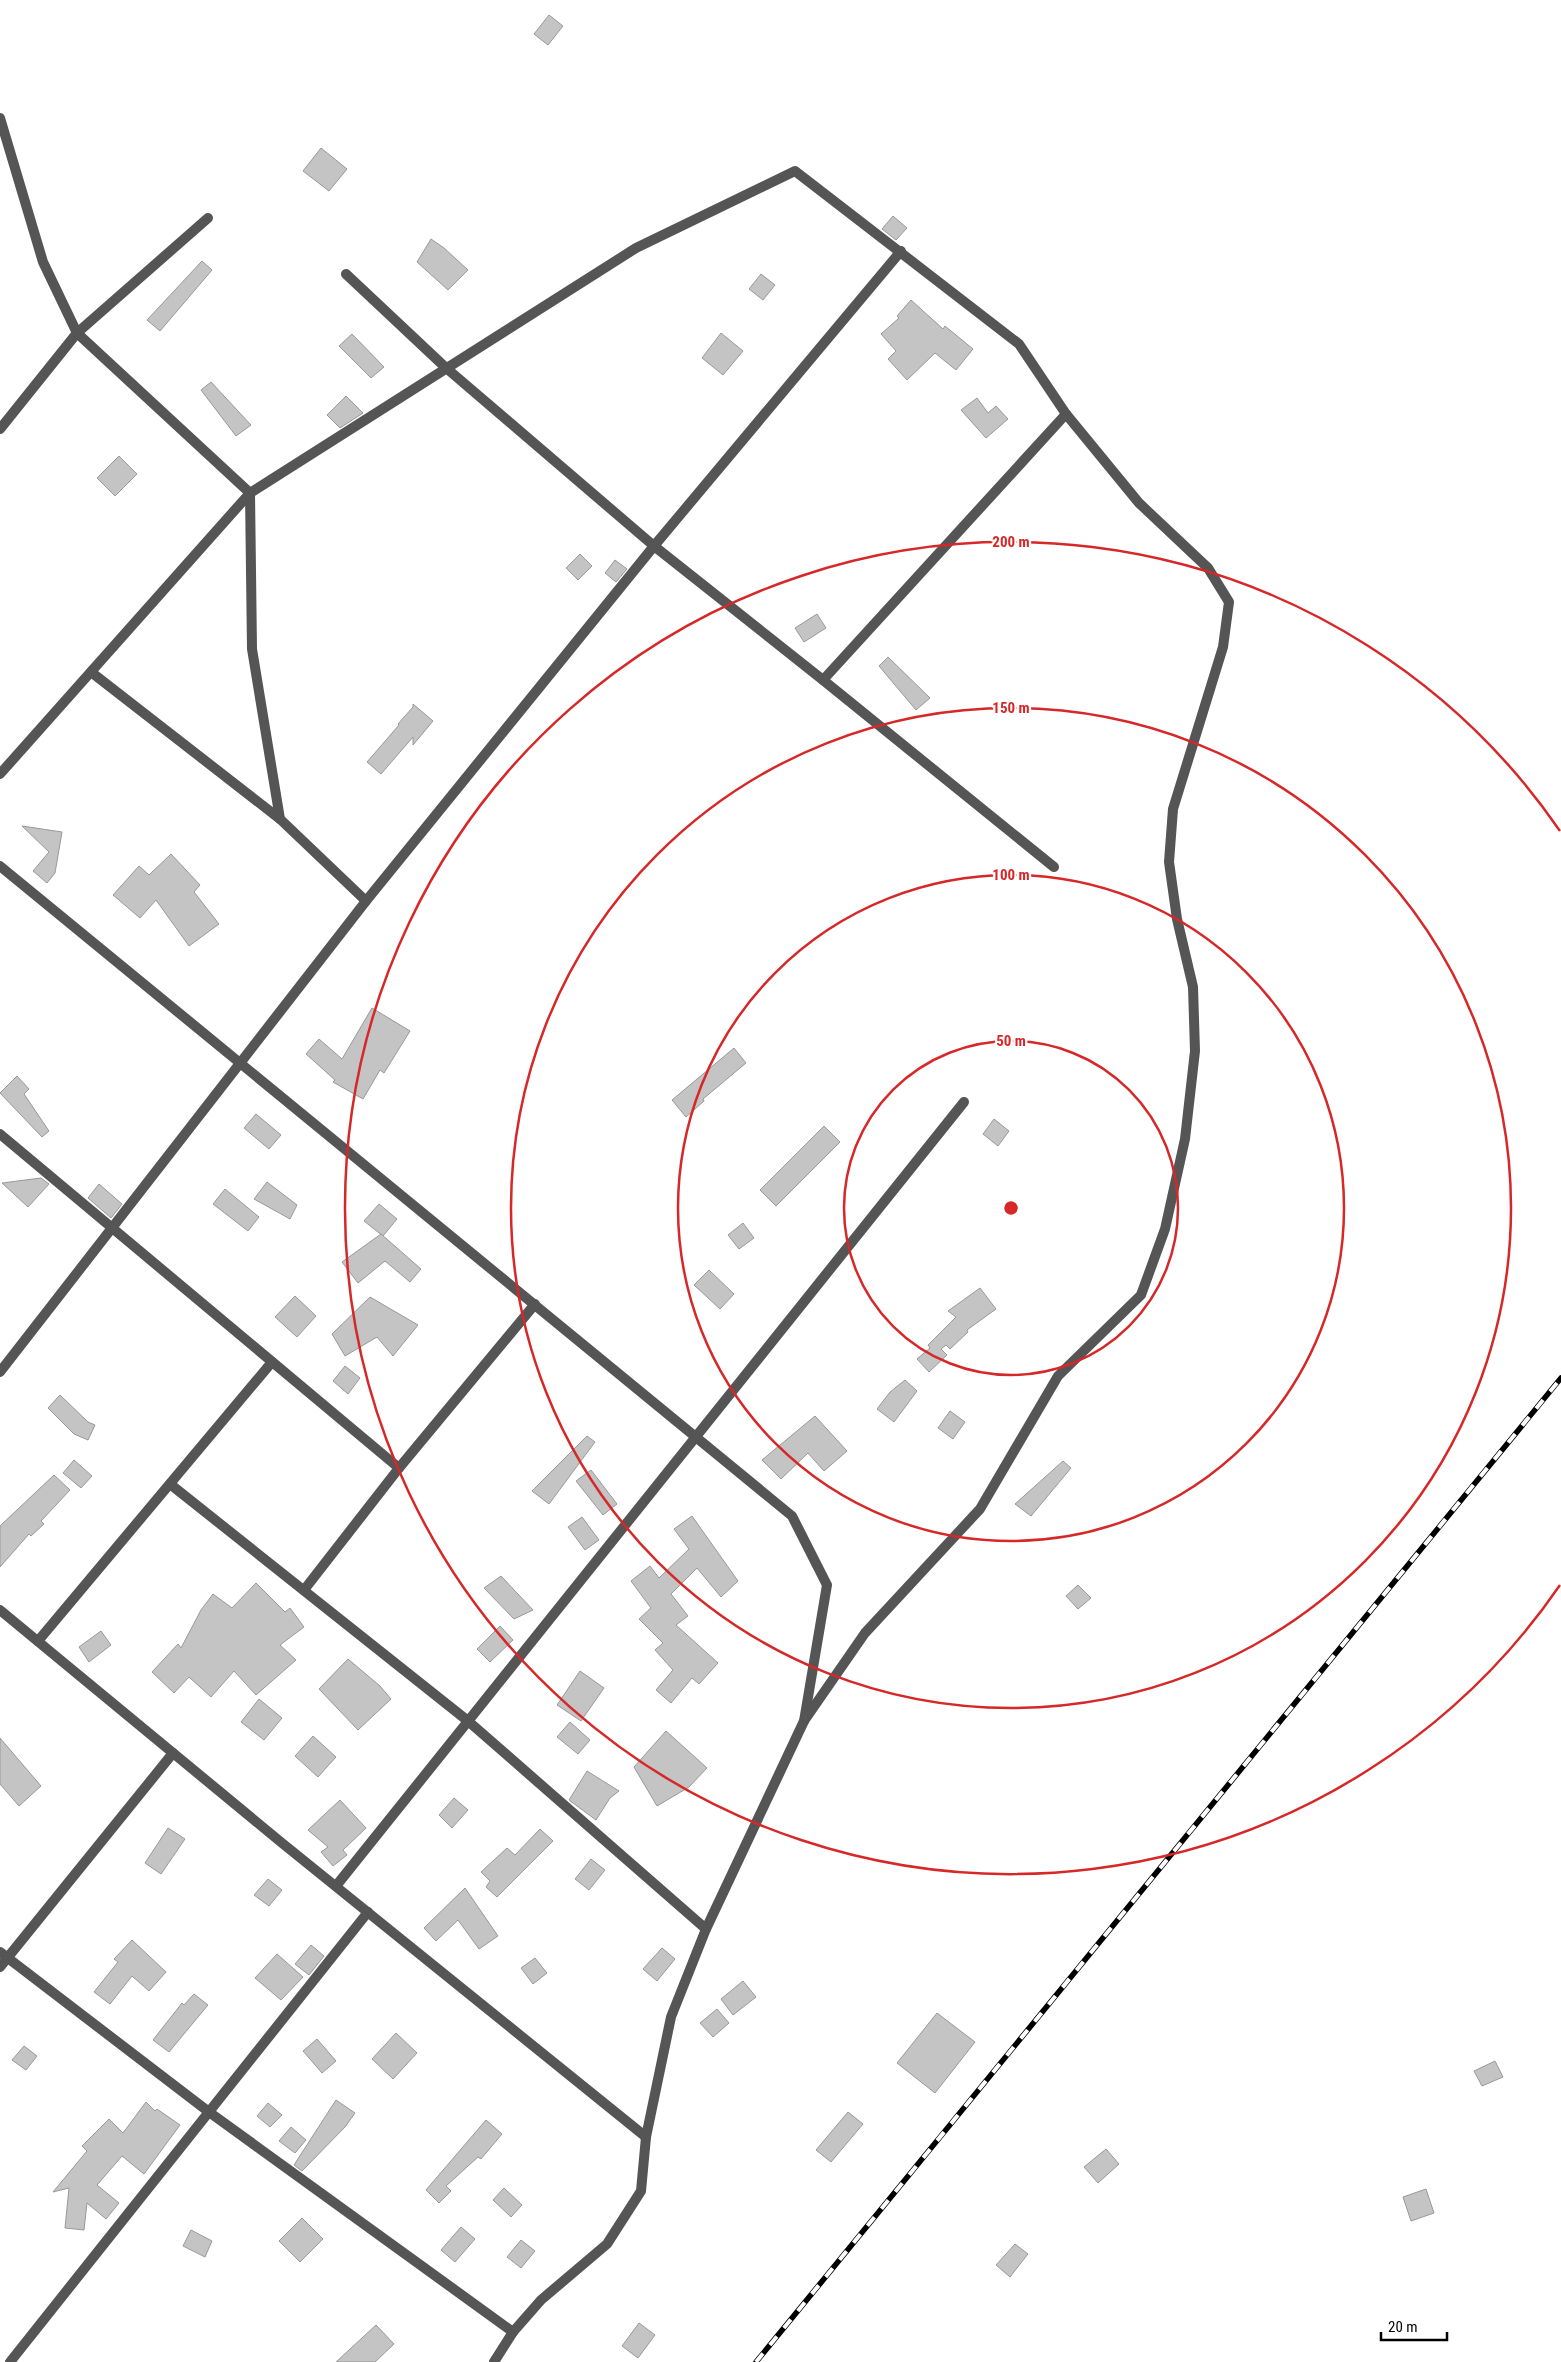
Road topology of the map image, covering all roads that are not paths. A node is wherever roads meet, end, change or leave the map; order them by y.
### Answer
1 (0, 118) edge
2 (208, 218) dead end
3 (901, 251) junction
4 (346, 274) dead end
5 (77, 333) junction
6 (445, 367) junction
7 (1066, 414) junction
8 (0, 429) edge
9 (250, 493) junction
10 (654, 546) junction
11 (91, 672) junction
12 (823, 680) junction
13 (0, 774) edge
14 (280, 819) junction
15 (0, 866) edge
16 (1054, 868) dead end
17 (366, 901) junction
18 (240, 1063) junction
19 (964, 1102) dead end
20 (0, 1134) edge
21 (111, 1229) junction
22 (535, 1304) junction
23 (272, 1362) junction
24 (0, 1372) edge
25 (696, 1435) junction
26 (399, 1468) junction
27 (170, 1484) junction
28 (304, 1590) junction
29 (0, 1610) edge
30 (38, 1642) junction
31 (468, 1721) junction
32 (804, 1721) junction
33 (173, 1753) junction
34 (336, 1886) junction
35 (368, 1912) junction
36 (706, 1929) junction
37 (4, 1955) edge
38 (0, 1967) edge
39 (209, 2112) junction
40 (646, 2137) junction
41 (513, 2332) junction
42 (10, 2362) edge
43 (494, 2362) edge

1 - 5 street
2 - 5 street
3 - 6 street
3 - 7 street
3 - 10 street
4 - 6 street
5 - 8 street
5 - 9 street
6 - 9 street
6 - 10 street
7 - 12 street
7 - 32 street
9 - 11 street
9 - 14 street
10 - 12 street
10 - 17 street
11 - 13 street
11 - 14 street
12 - 16 street
14 - 17 street
15 - 18 street
17 - 18 street
18 - 21 street
18 - 22 street
19 - 25 street
20 - 21 street
21 - 23 street
21 - 24 street
22 - 25 street
22 - 26 street
23 - 26 street
23 - 27 street
25 - 31 street
25 - 32 street
26 - 28 street
27 - 28 street
27 - 30 street
28 - 31 street
29 - 30 street
30 - 33 street
31 - 34 street
31 - 36 street
32 - 36 street
33 - 34 street
33 - 37 street
34 - 35 street
35 - 39 street
35 - 40 street
36 - 40 street
37 - 38 street
37 - 39 street
39 - 41 street
39 - 42 street
40 - 41 street
41 - 43 street

